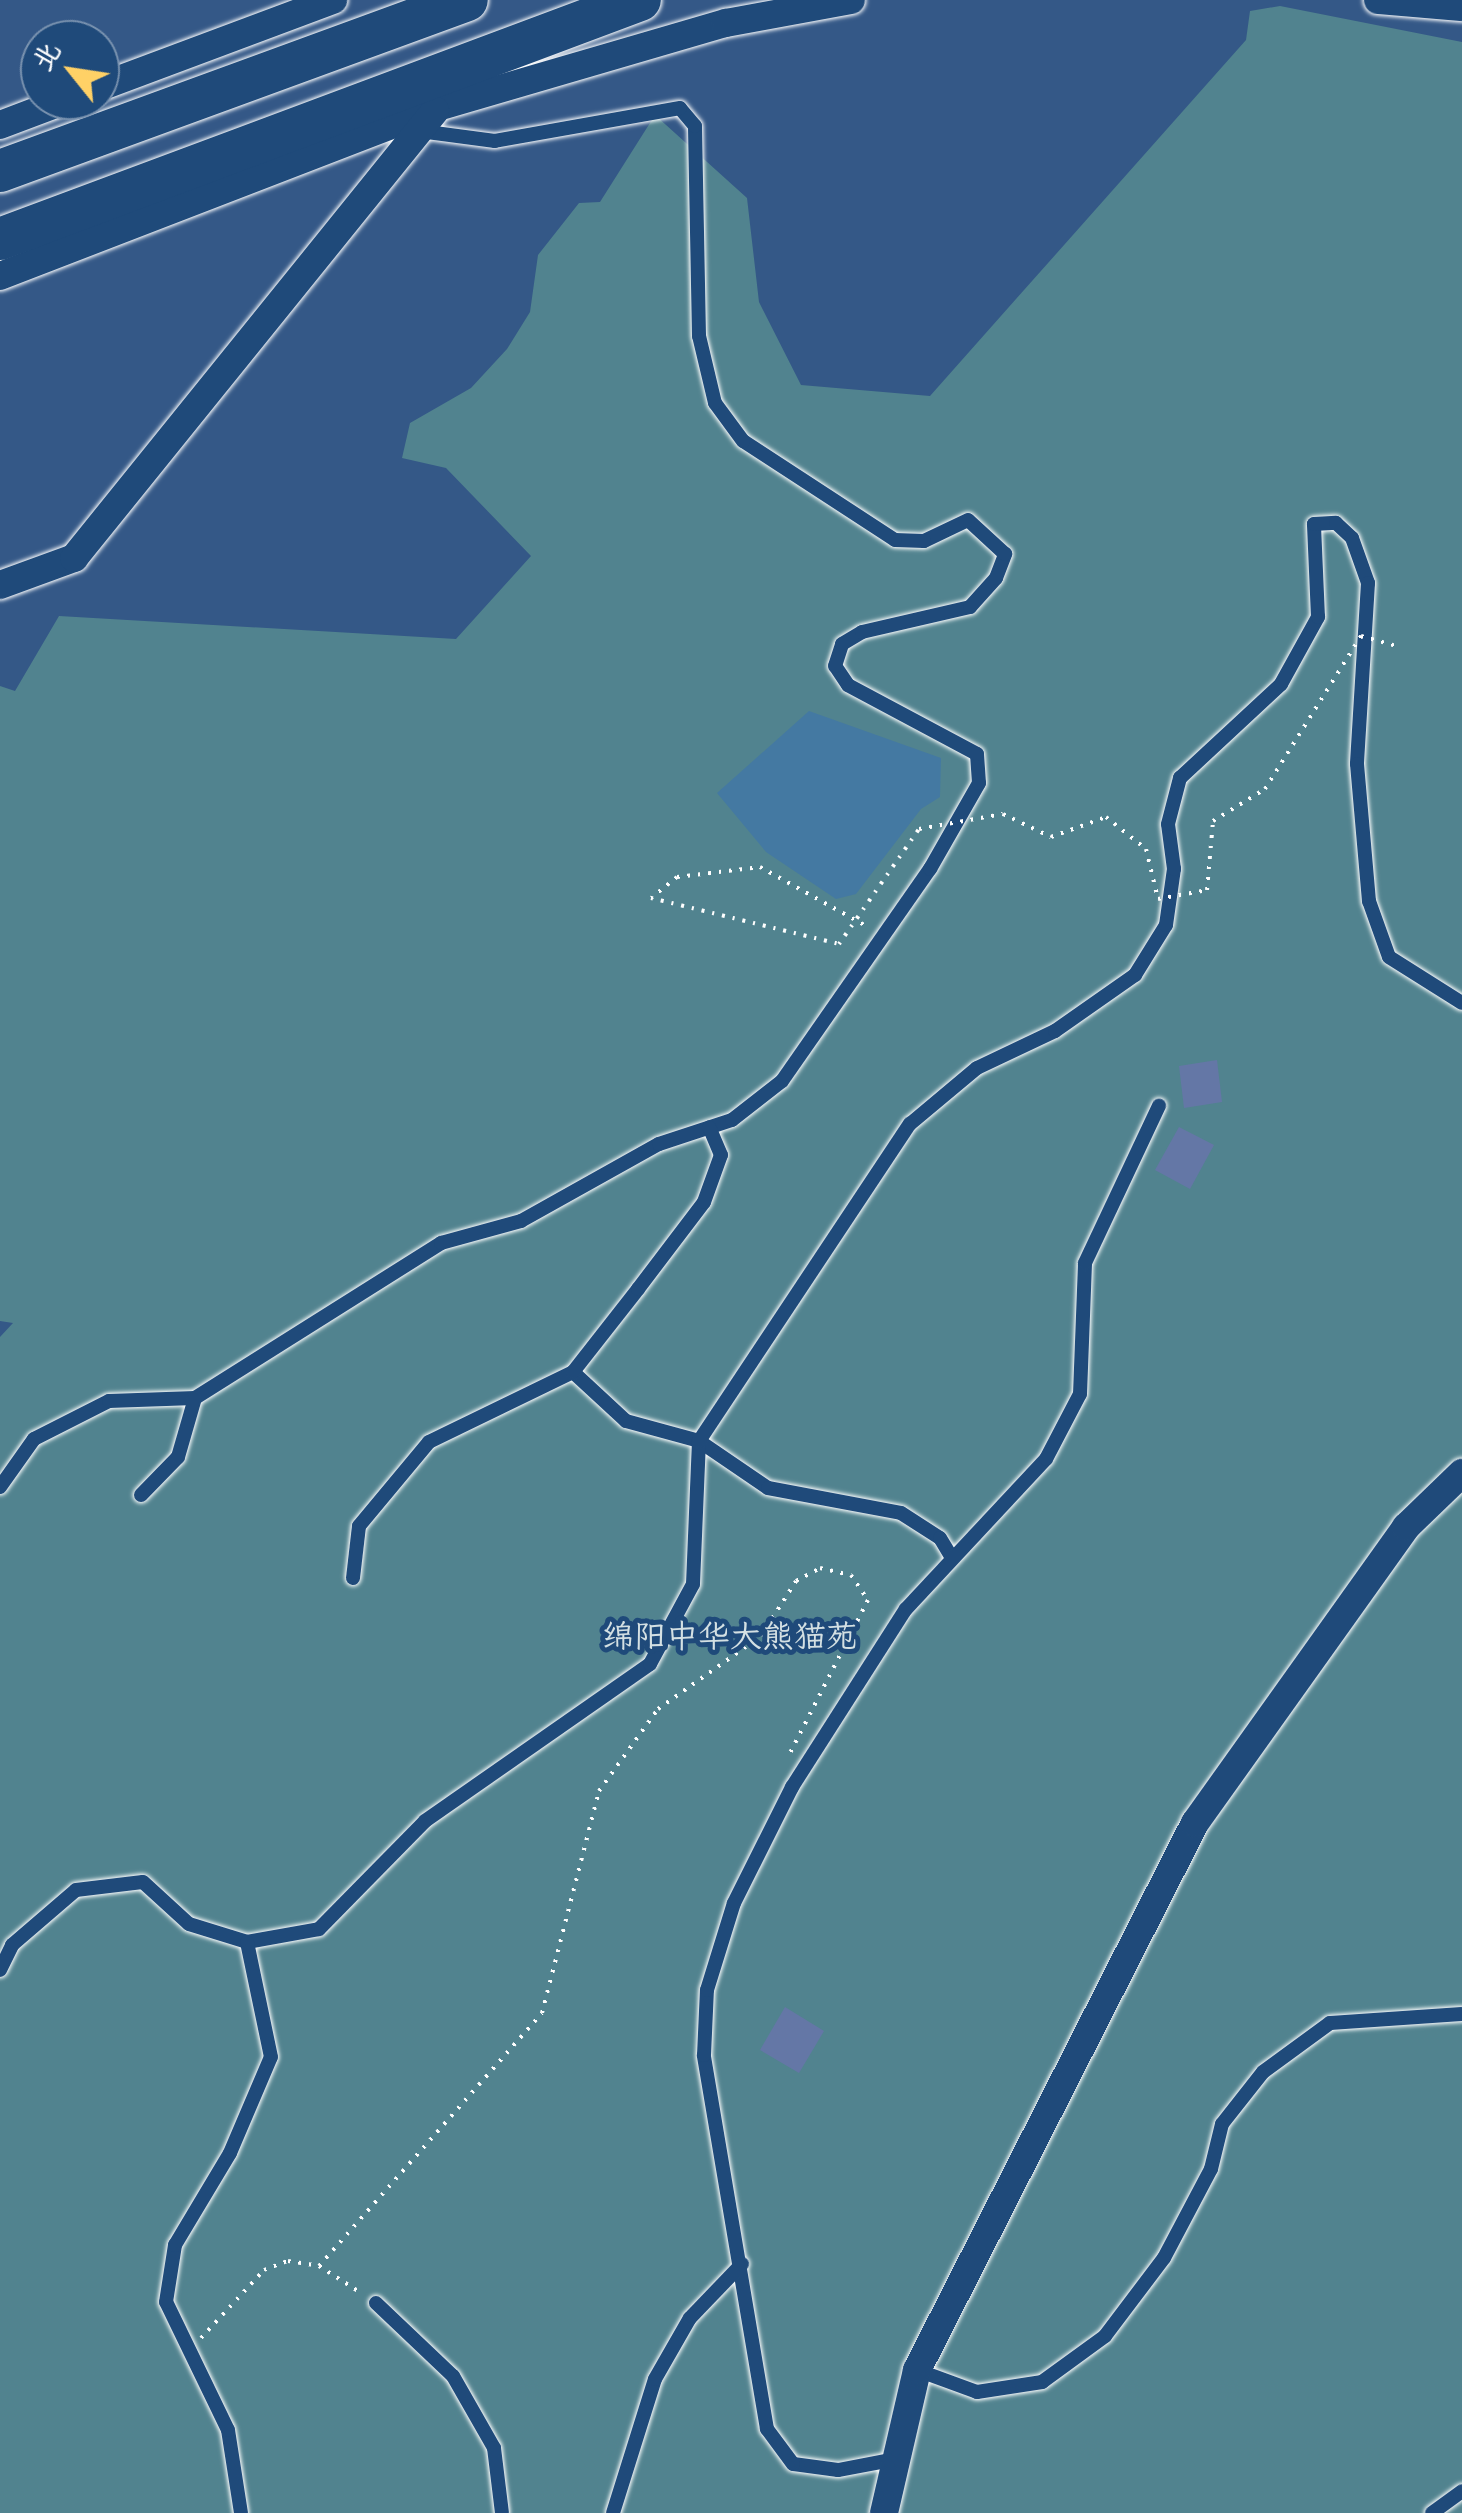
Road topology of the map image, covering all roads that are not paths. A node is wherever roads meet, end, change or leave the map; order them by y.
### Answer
1 (333, 0) edge
2 (467, 0) edge
3 (640, 0) edge
4 (851, 0) edge
5 (1378, 0) edge
6 (1462, 6) edge
7 (120, 80) edge
8 (438, 108) junction
9 (419, 131) junction
10 (0, 171) edge
11 (0, 239) edge
12 (0, 276) edge
13 (0, 585) edge
14 (1462, 1002) edge
15 (1159, 1106) dead end
16 (709, 1128) junction
17 (573, 1372) junction
18 (195, 1398) junction
19 (699, 1441) junction
20 (1462, 1472) edge
21 (0, 1487) edge
22 (141, 1496) dead end
23 (952, 1558) junction
24 (354, 1578) dead end
25 (247, 1942) junction
26 (0, 1970) edge
27 (1462, 2014) edge
28 (742, 2264) junction
29 (376, 2303) road end
30 (917, 2370) junction
31 (892, 2460) junction
32 (1462, 2492) edge
33 (242, 2513) edge
34 (502, 2513) edge
35 (613, 2513) edge
36 (884, 2513) edge
37 (1432, 2513) edge

1 - 7 street
2 - 10 main road
3 - 11 main road
4 - 8 street
5 - 6 street
8 - 9 street
8 - 12 street
9 - 13 street
9 - 16 lane
14 - 19 lane
15 - 23 lane
16 - 17 lane
16 - 18 lane
17 - 19 lane
17 - 24 lane
18 - 21 lane
18 - 22 lane
19 - 23 lane
19 - 25 lane
20 - 30 street
23 - 28 lane
25 - 26 lane
25 - 33 lane
27 - 30 lane
28 - 31 lane
28 - 35 lane
29 - 34 lane
30 - 31 street
31 - 36 street
32 - 37 lane

